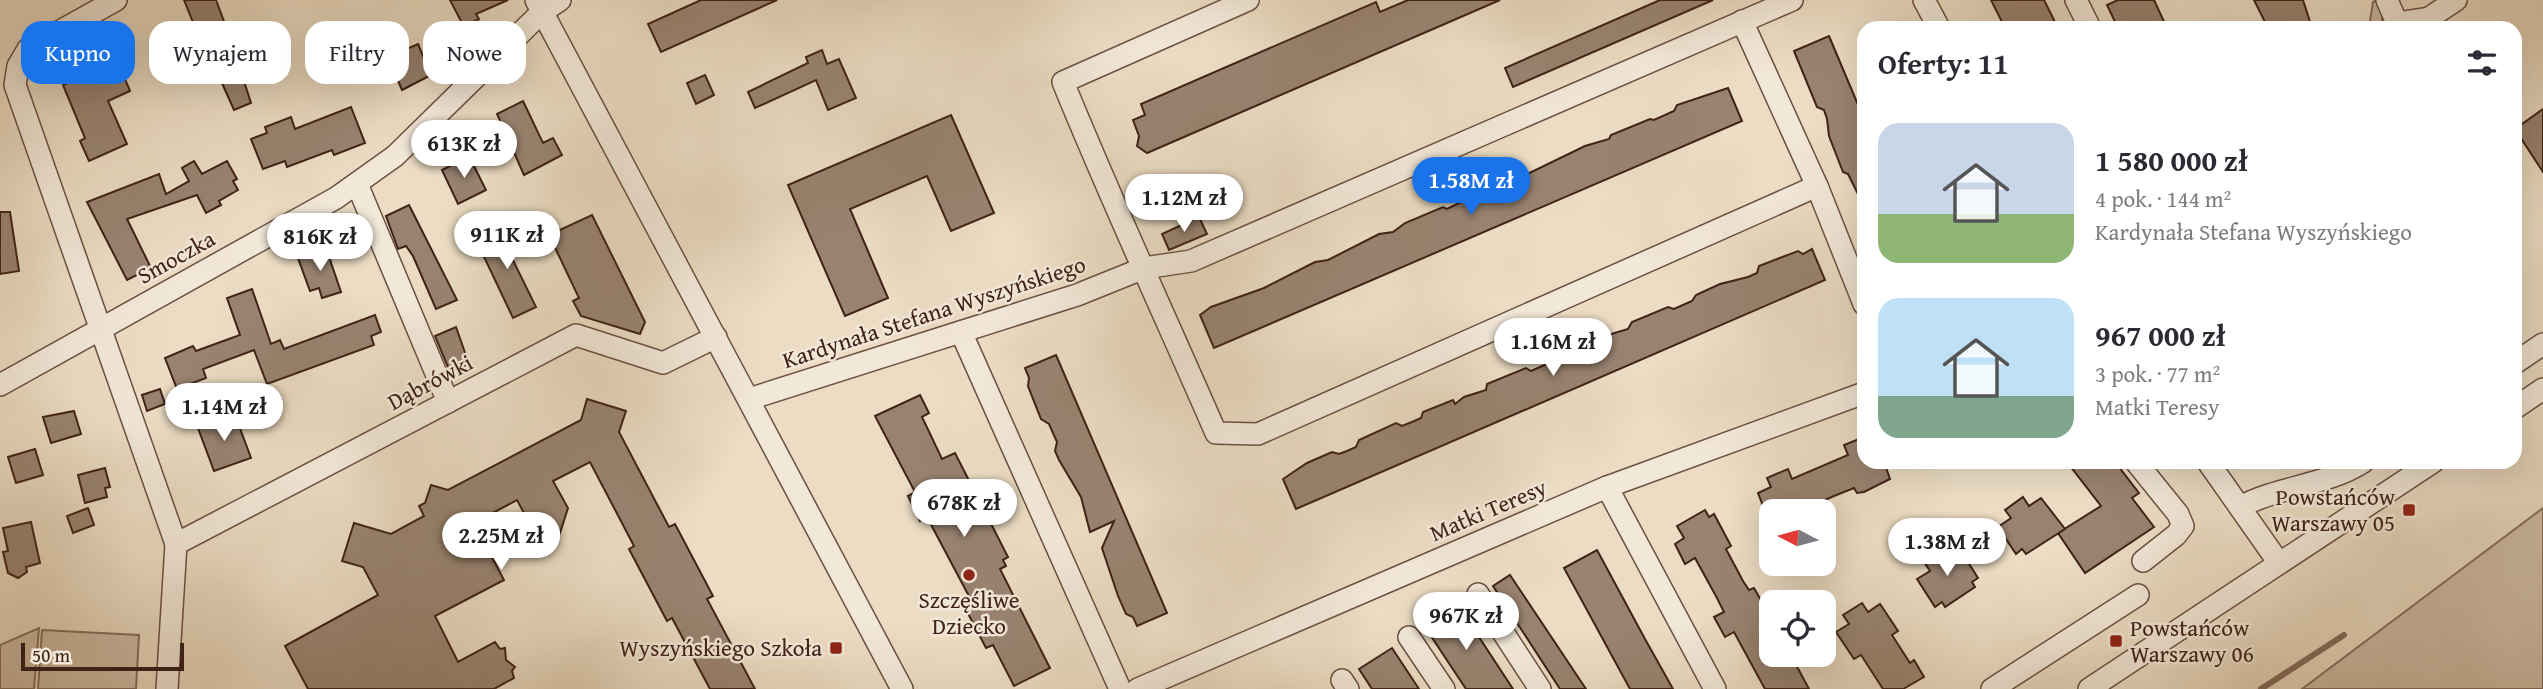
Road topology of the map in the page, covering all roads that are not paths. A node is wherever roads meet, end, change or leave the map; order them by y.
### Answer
1 (117, 0) edge
2 (560, 0) edge
3 (1248, 0) edge
4 (1792, 0) edge
5 (1924, 0) edge
6 (2076, 0) edge
7 (2388, 0) edge
8 (2456, 0) edge
9 (539, 6) edge
10 (1742, 21) junction
11 (1935, 21) edge
12 (2087, 21) edge
13 (2394, 21) edge
14 (2417, 21) edge
15 (8, 83) edge
16 (357, 184) junction
17 (1817, 187) junction
18 (1144, 268) junction
19 (1857, 287) edge
20 (100, 330) junction
21 (961, 332) junction
22 (716, 337) junction
23 (2543, 344) edge
24 (2522, 358) edge
25 (0, 385) edge
26 (2543, 389) edge
27 (1857, 396) edge
28 (749, 399) junction
29 (448, 402) junction
30 (2522, 403) edge
31 (2142, 469) edge
32 (2213, 469) edge
33 (2347, 469) edge
34 (2422, 469) edge
35 (1607, 487) junction
36 (2240, 506) junction
37 (176, 544) junction
38 (2143, 561) dead end
39 (2279, 564) junction
40 (1478, 594) dead end
41 (2138, 595) dead end
42 (1409, 637) dead end
43 (167, 689) edge
44 (902, 689) edge
45 (1120, 689) edge
46 (1138, 689) edge
47 (1444, 689) edge
48 (1540, 689) edge
49 (1715, 689) edge
50 (1992, 689) edge
51 (2089, 689) edge

1 - 15 street
2 - 9 street, Smoczka
3 - 18 street
4 - 10 street, Kardynała Stefana Wyszyńskiego
5 - 11 street
6 - 12 street
7 - 13 street
8 - 14 street
9 - 16 street, Smoczka
9 - 22 street
10 - 17 street
10 - 18 street, Kardynała Stefana Wyszyńskiego
15 - 20 street
16 - 20 street, Smoczka
16 - 29 street
17 - 18 street
17 - 19 street
18 - 21 street, Kardynała Stefana Wyszyńskiego
20 - 25 street, Smoczka
20 - 37 street
21 - 28 street, Kardynała Stefana Wyszyńskiego
21 - 45 street
22 - 28 street
22 - 29 street, Dąbrówki
23 - 24 street
26 - 30 street
27 - 35 street, Matki Teresy
28 - 44 street
29 - 37 street, Dąbrówki
31 - 38 street
32 - 36 street
33 - 36 street
34 - 39 street
35 - 46 street, Matki Teresy
35 - 49 street
36 - 39 street
37 - 43 street
39 - 51 street
40 - 48 street
41 - 50 street
42 - 47 street

